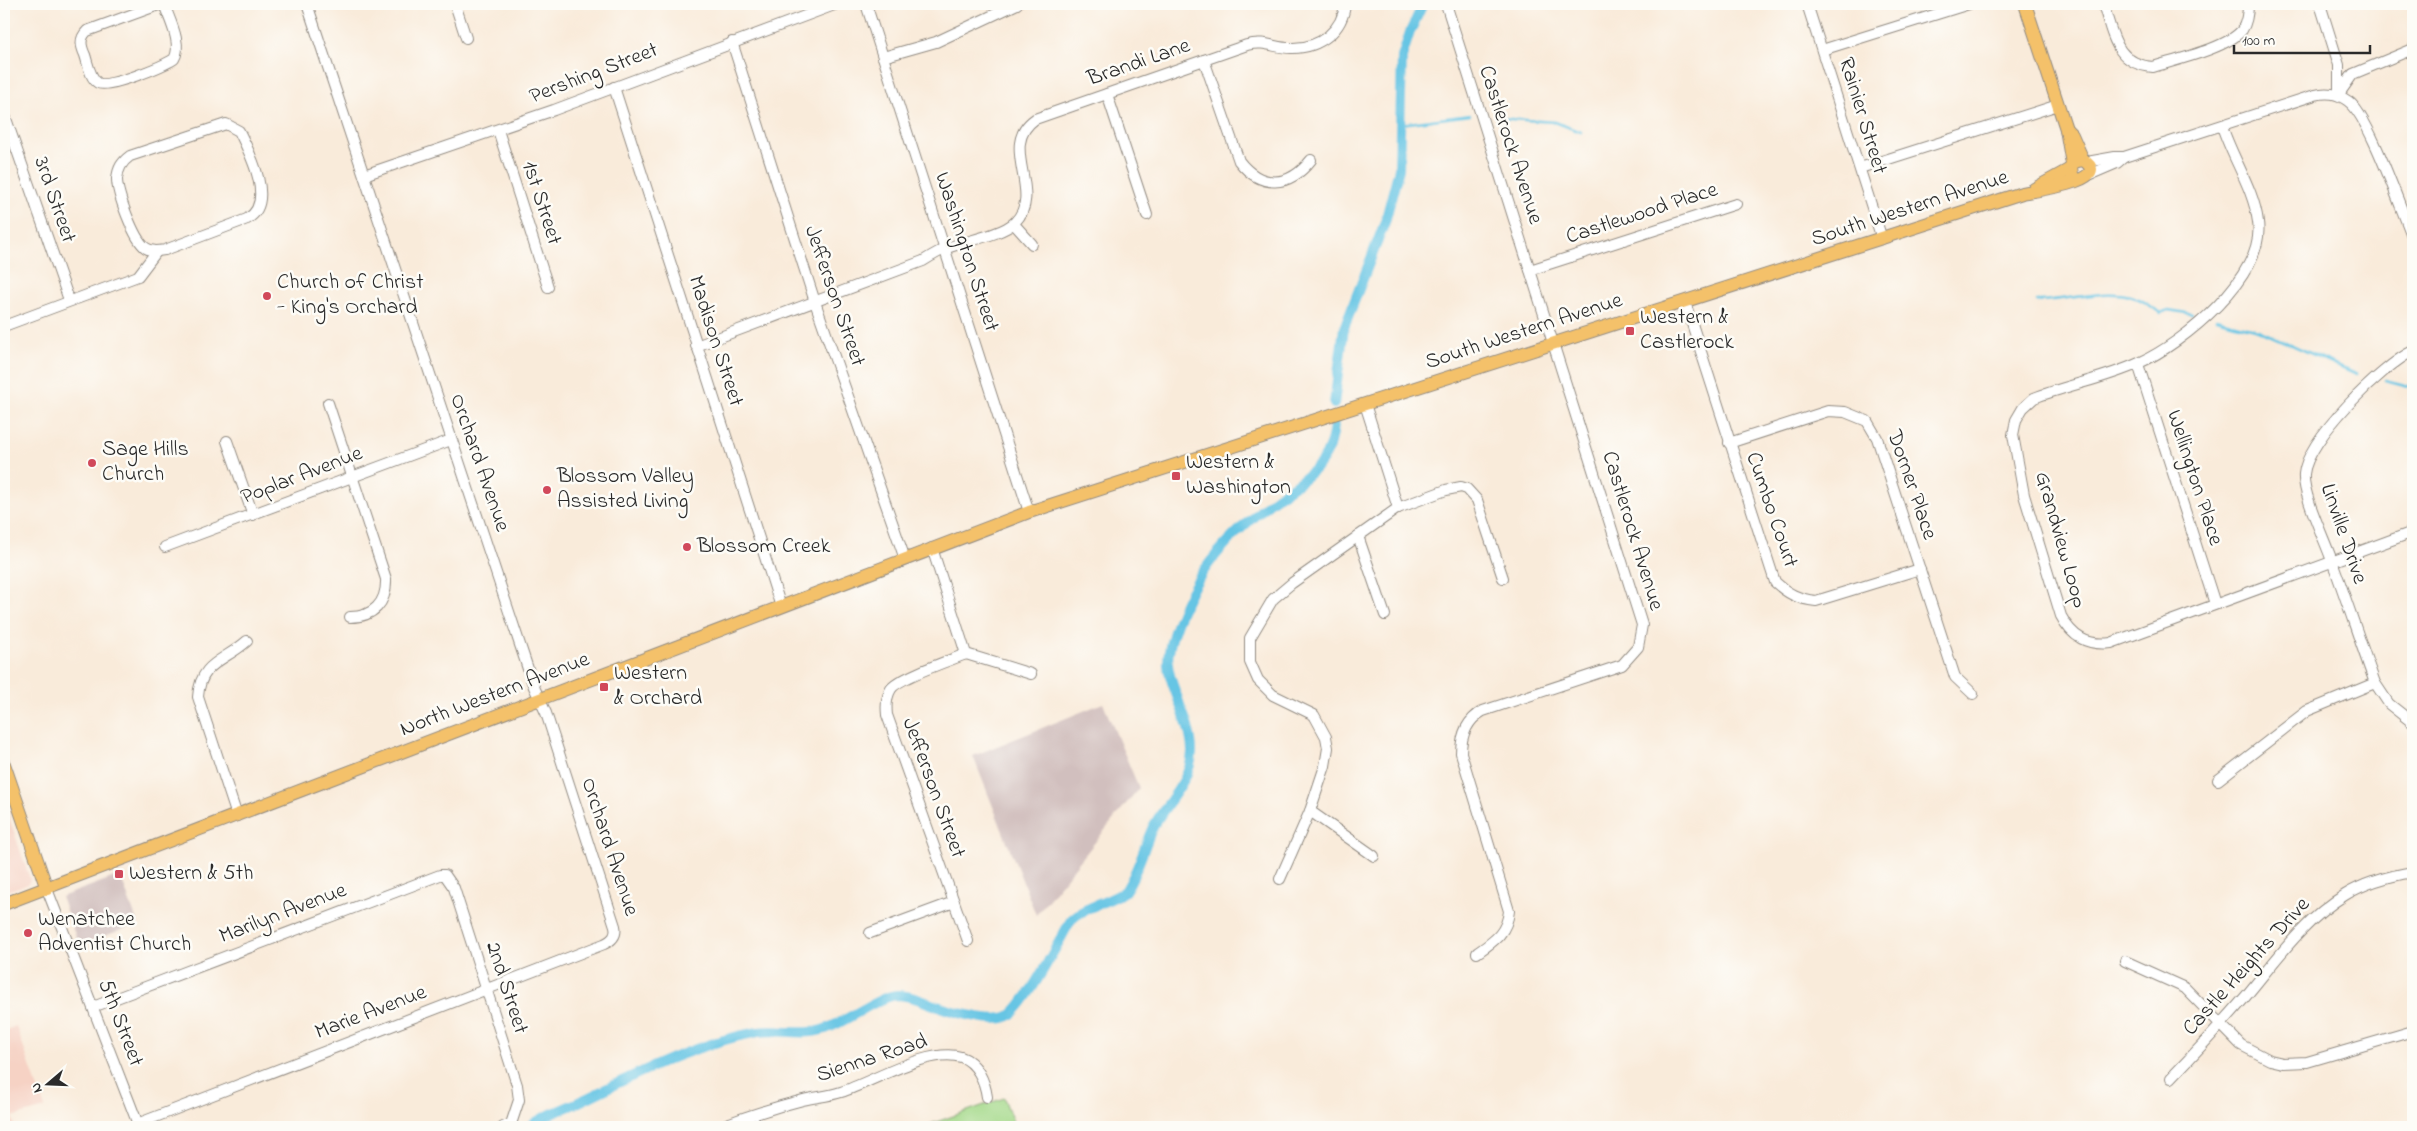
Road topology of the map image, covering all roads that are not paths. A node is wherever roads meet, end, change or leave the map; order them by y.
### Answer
1 (162, 4) edge
2 (307, 4) edge
3 (455, 4) edge
4 (837, 4) edge
5 (866, 4) edge
6 (1017, 4) edge
7 (1346, 4) edge
8 (1446, 4) edge
9 (1807, 4) edge
10 (1969, 4) edge
11 (2025, 4) edge
12 (2104, 4) edge
13 (2248, 4) edge
14 (2320, 4) edge
15 (466, 38) dead end
16 (732, 42) junction
17 (2413, 49) edge
18 (1822, 50) junction
19 (883, 57) junction
20 (1204, 60) junction
21 (614, 87) junction
22 (1107, 94) junction
23 (2339, 95) junction
24 (2058, 105) junction
25 (4, 112) edge
26 (2222, 126) junction
27 (498, 130) junction
28 (1311, 160) dead end
29 (1860, 168) junction
30 (2079, 169) junction
31 (364, 175) junction
32 (1736, 204) dead end
33 (1147, 215) dead end
34 (1014, 224) junction
35 (2413, 238) edge
36 (1882, 239) junction
37 (1032, 244) dead end
38 (945, 248) junction
39 (157, 251) junction
40 (1530, 270) junction
41 (548, 287) dead end
42 (69, 300) junction
43 (815, 302) junction
44 (1684, 302) junction
45 (4, 326) edge
46 (1554, 343) junction
47 (696, 346) junction
48 (2413, 351) edge
49 (2138, 364) junction
50 (328, 403) dead end
51 (1365, 404) junction
52 (451, 440) junction
53 (227, 441) dead end
54 (1729, 443) junction
55 (352, 478) junction
56 (1398, 508) junction
57 (1029, 512) junction
58 (253, 515) junction
59 (2413, 532) edge
60 (1358, 536) junction
61 (165, 547) dead end
62 (932, 548) junction
63 (905, 559) junction
64 (2332, 562) junction
65 (1920, 570) junction
66 (1503, 578) dead end
67 (2215, 604) junction
68 (781, 607) junction
69 (1385, 615) dead end
70 (350, 617) dead end
71 (247, 641) dead end
72 (966, 654) junction
73 (1031, 674) dead end
74 (2375, 683) junction
75 (1973, 694) dead end
76 (540, 699) junction
77 (2413, 723) edge
78 (4, 764) edge
79 (2218, 780) dead end
80 (1310, 811) junction
81 (237, 816) junction
82 (1374, 856) dead end
83 (2413, 872) edge
84 (1280, 879) dead end
85 (454, 888) joint
86 (47, 889) junction
87 (954, 902) junction
88 (4, 904) edge
89 (870, 933) dead end
90 (616, 934) joint
91 (968, 941) dead end
92 (1477, 953) dead end
93 (2125, 961) dead end
94 (486, 990) junction
95 (93, 1007) junction
96 (2221, 1025) junction
97 (2413, 1030) edge
98 (2172, 1078) dead end
99 (986, 1097) dead end
100 (138, 1126) edge
101 (510, 1126) edge
102 (719, 1127) edge

1 - 1 street
2 - 31 street, Orchard Avenue
3 - 15 street
4 - 16 street, Pershing Street
5 - 19 street, Washington Street
6 - 19 street
7 - 20 street, Brandi Lane
8 - 40 street, Castlerock Avenue
9 - 18 street, Rainier Street
10 - 18 street
11 - 24 main road
12 - 13 street
14 - 23 street
16 - 21 street, Pershing Street
16 - 43 street, Jefferson Street
17 - 23 street
18 - 29 street, Rainier Street
19 - 38 street, Washington Street
20 - 22 street, Brandi Lane
20 - 28 street
21 - 27 street, Pershing Street
21 - 47 street, Madison Street
22 - 33 street
22 - 34 street, Brandi Lane
23 - 26 street, South Western Avenue
23 - 35 street
24 - 29 street
24 - 30 main road
25 - 42 street, 3rd Street
26 - 30 street, South Western Avenue
26 - 49 street, Grandview Loop
27 - 31 street, Pershing Street
27 - 41 street, 1st Street
29 - 36 street, Rainier Street
30 - 36 main road, South Western Avenue
31 - 52 street, Orchard Avenue
32 - 40 street, Castlewood Place
34 - 37 street
34 - 38 street
36 - 44 main road, South Western Avenue
38 - 43 street
38 - 57 street, Washington Street
39 - 39 street
39 - 42 street
40 - 46 street, Castlerock Avenue
42 - 45 street
43 - 47 street
43 - 63 street, Jefferson Street
44 - 46 main road, South Western Avenue
44 - 54 street, Cumbo Court
46 - 51 main road, South Western Avenue
46 - 92 street, Castlerock Avenue
47 - 68 street, Madison Street
48 - 64 street, Linville Drive
49 - 67 street, Wellington Place
49 - 67 street, Grandview Loop
50 - 55 street
51 - 56 street
51 - 57 main road, South Western Avenue
52 - 55 street, Poplar Avenue
52 - 76 street, Orchard Avenue
53 - 58 street
54 - 65 street, Cumbo Court
54 - 65 street, Dorner Place
55 - 58 street, Poplar Avenue
55 - 70 street
56 - 60 street
56 - 66 street
57 - 62 main road, North Western Avenue
58 - 61 street, Poplar Avenue
59 - 64 street, Grandview Loop
60 - 69 street
60 - 80 street
62 - 63 main road, North Western Avenue
62 - 72 street
63 - 68 main road, North Western Avenue
64 - 67 street, Grandview Loop
64 - 74 street, Linville Drive
65 - 75 street, Dorner Place
68 - 76 main road, North Western Avenue
71 - 81 street
72 - 73 street
72 - 87 street, Jefferson Street
74 - 77 street, Linville Drive
74 - 79 street
76 - 81 main road, North Western Avenue
76 - 90 street, Orchard Avenue
78 - 86 main road, 5th Street
80 - 82 street
80 - 84 street
81 - 86 main road, North Western Avenue
83 - 96 street, Castle Heights Drive
85 - 94 street, 2nd Street
85 - 95 street, Marilyn Avenue
86 - 88 main road, North Western Avenue
86 - 95 street, 5th Street
87 - 89 street
87 - 91 street, Jefferson Street
90 - 94 street, Marie Avenue
93 - 96 street
94 - 100 street, Marie Avenue
94 - 101 street, 2nd Street
95 - 100 street, 5th Street
96 - 97 street
96 - 98 street, Castle Heights Drive
99 - 102 street, Sienna Road

